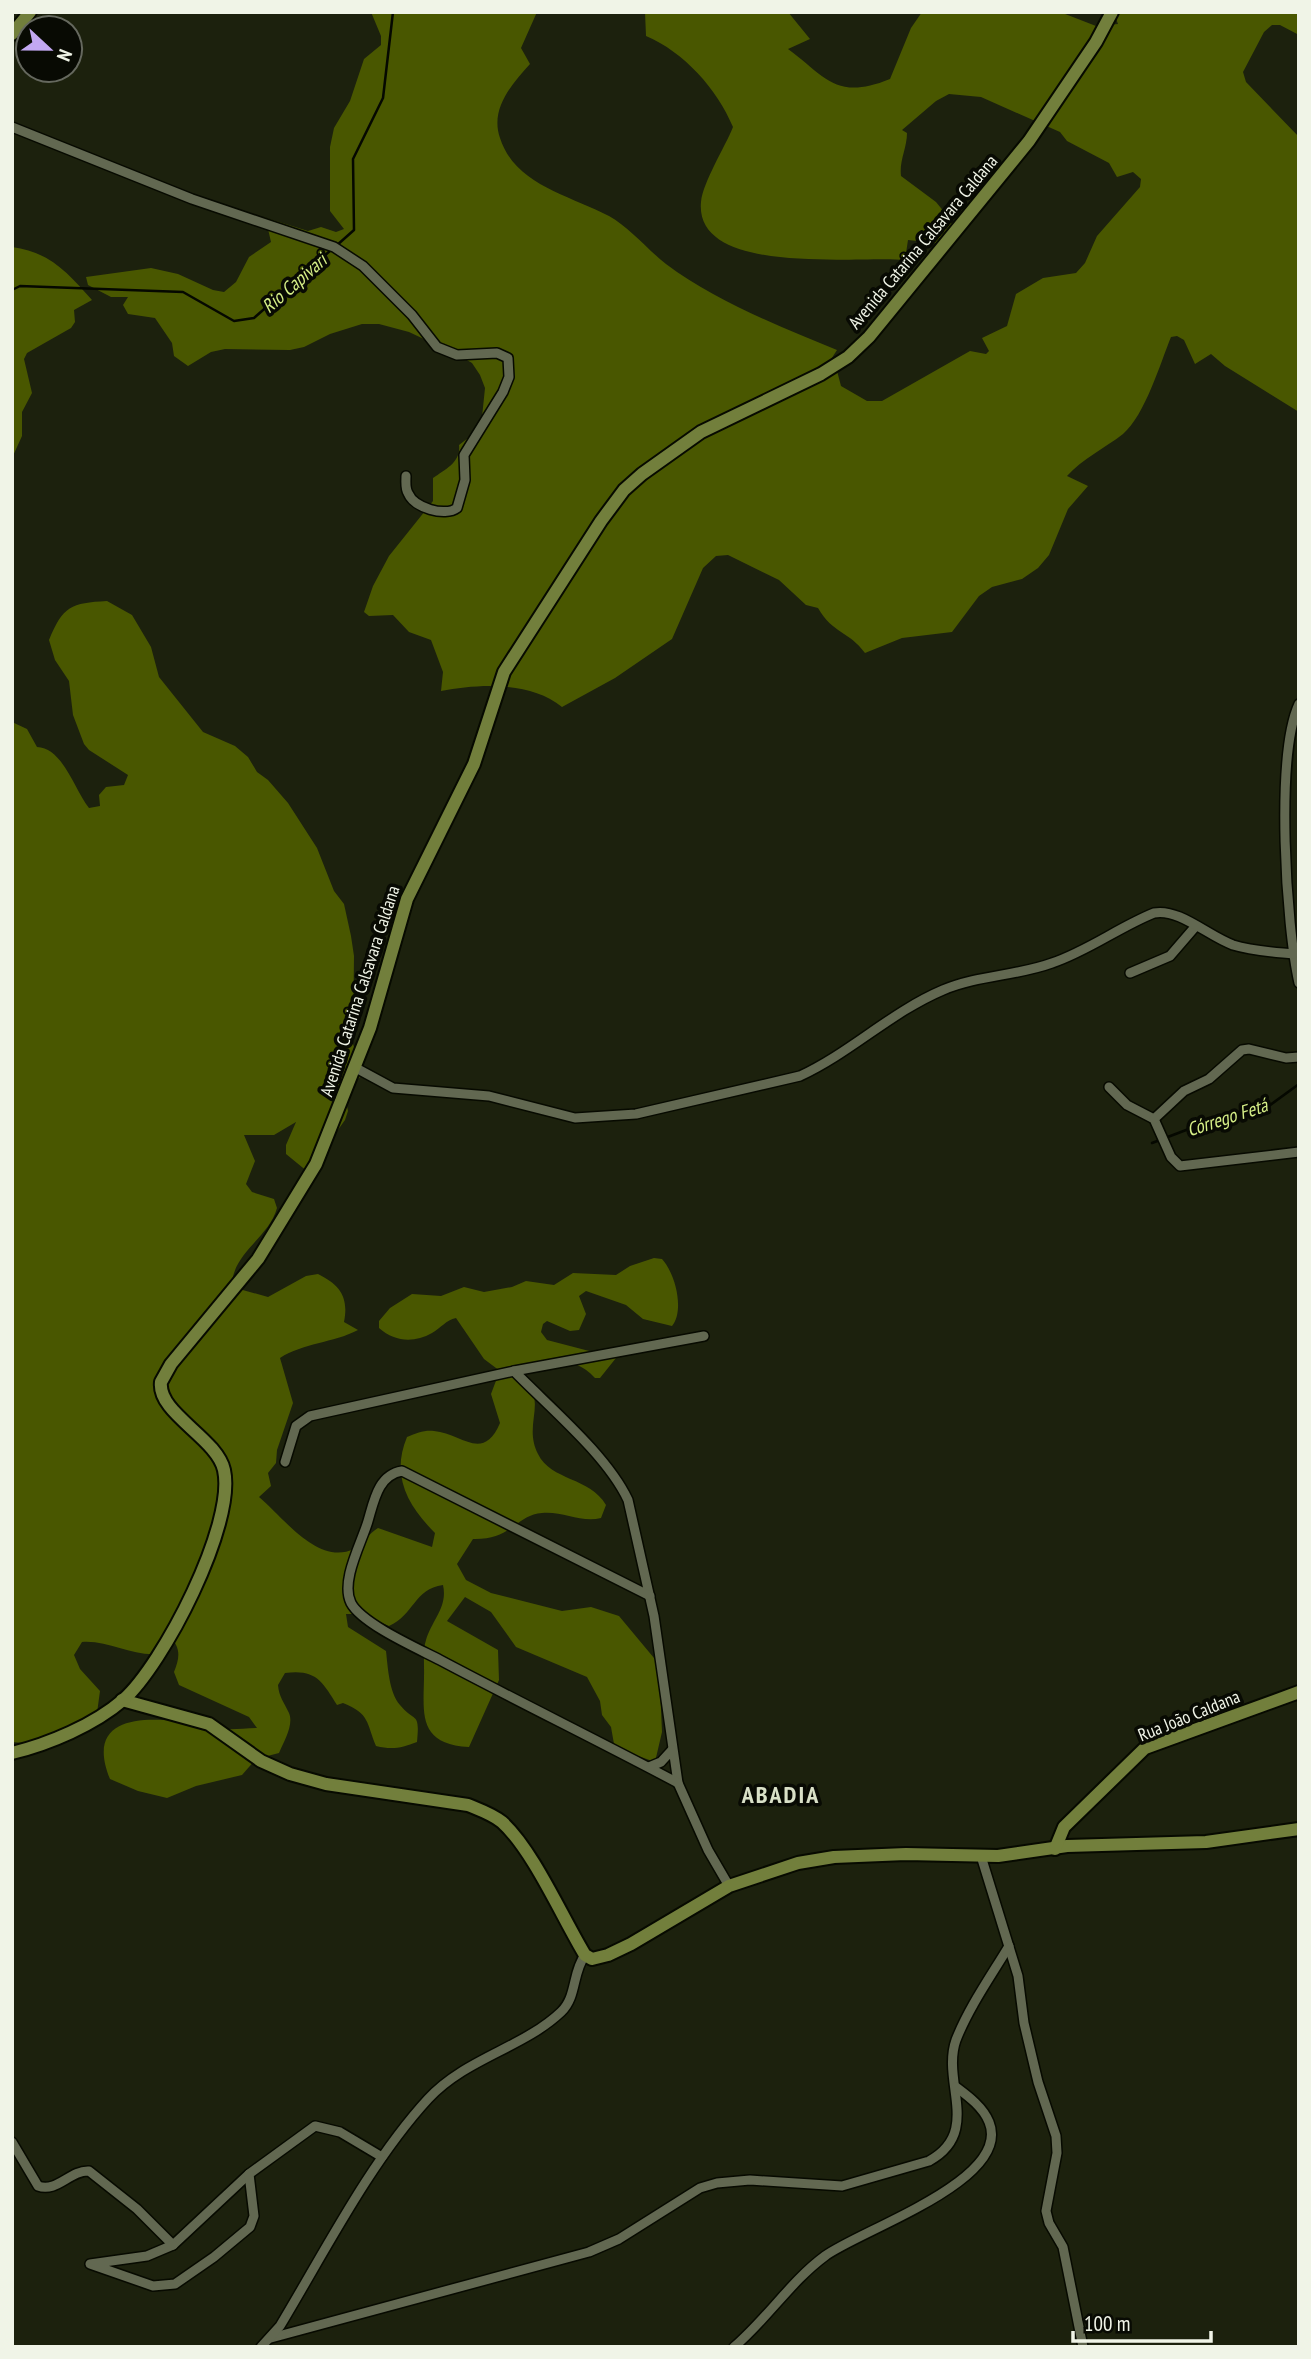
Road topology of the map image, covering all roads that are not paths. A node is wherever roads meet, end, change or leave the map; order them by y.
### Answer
1 (30, 12) edge
2 (1112, 12) edge
3 (12, 34) edge
4 (12, 127) edge
5 (406, 476) dead end
6 (1299, 704) edge
7 (1195, 927) junction
8 (1293, 954) junction
9 (1130, 974) dead end
10 (1299, 984) edge
11 (1299, 1057) edge
12 (356, 1068) junction
13 (1109, 1087) dead end
14 (1154, 1119) junction
15 (1299, 1152) edge
16 (704, 1336) dead end
17 (514, 1371) junction
18 (285, 1462) dead end
19 (650, 1596) junction
20 (1299, 1692) edge
21 (122, 1700) junction
22 (672, 1750) junction
23 (12, 1753) edge
24 (649, 1767) junction
25 (678, 1783) junction
26 (1299, 1829) edge
27 (1061, 1847) junction
28 (981, 1856) junction
29 (729, 1886) junction
30 (1009, 1946) junction
31 (585, 1955) junction
32 (956, 2087) junction
33 (12, 2142) edge
34 (383, 2157) junction
35 (248, 2174) junction
36 (173, 2245) junction
37 (271, 2339) junction
38 (261, 2347) edge
39 (734, 2347) edge
40 (1083, 2347) edge

1 - 3 street
2 - 12 street, Avenida Catarina Calsavara Caldana
4 - 5 street
6 - 8 street
7 - 8 street
7 - 9 street
7 - 12 street
8 - 10 street
11 - 14 street
12 - 21 street, Avenida Catarina Calsavara Caldana
13 - 14 street
14 - 15 street
16 - 17 street
17 - 18 street
17 - 19 street
19 - 22 street
19 - 24 street
20 - 27 street, Rua João Caldana
21 - 23 street
21 - 31 street
22 - 24 street
22 - 25 street
24 - 25 street
25 - 29 street
26 - 27 street
27 - 28 street
28 - 29 street
28 - 30 street
29 - 31 street
30 - 32 street
30 - 40 street
31 - 34 street
32 - 37 street
32 - 39 street
33 - 36 street
34 - 35 street
34 - 37 street
35 - 36 street
35 - 36 street
37 - 38 street

